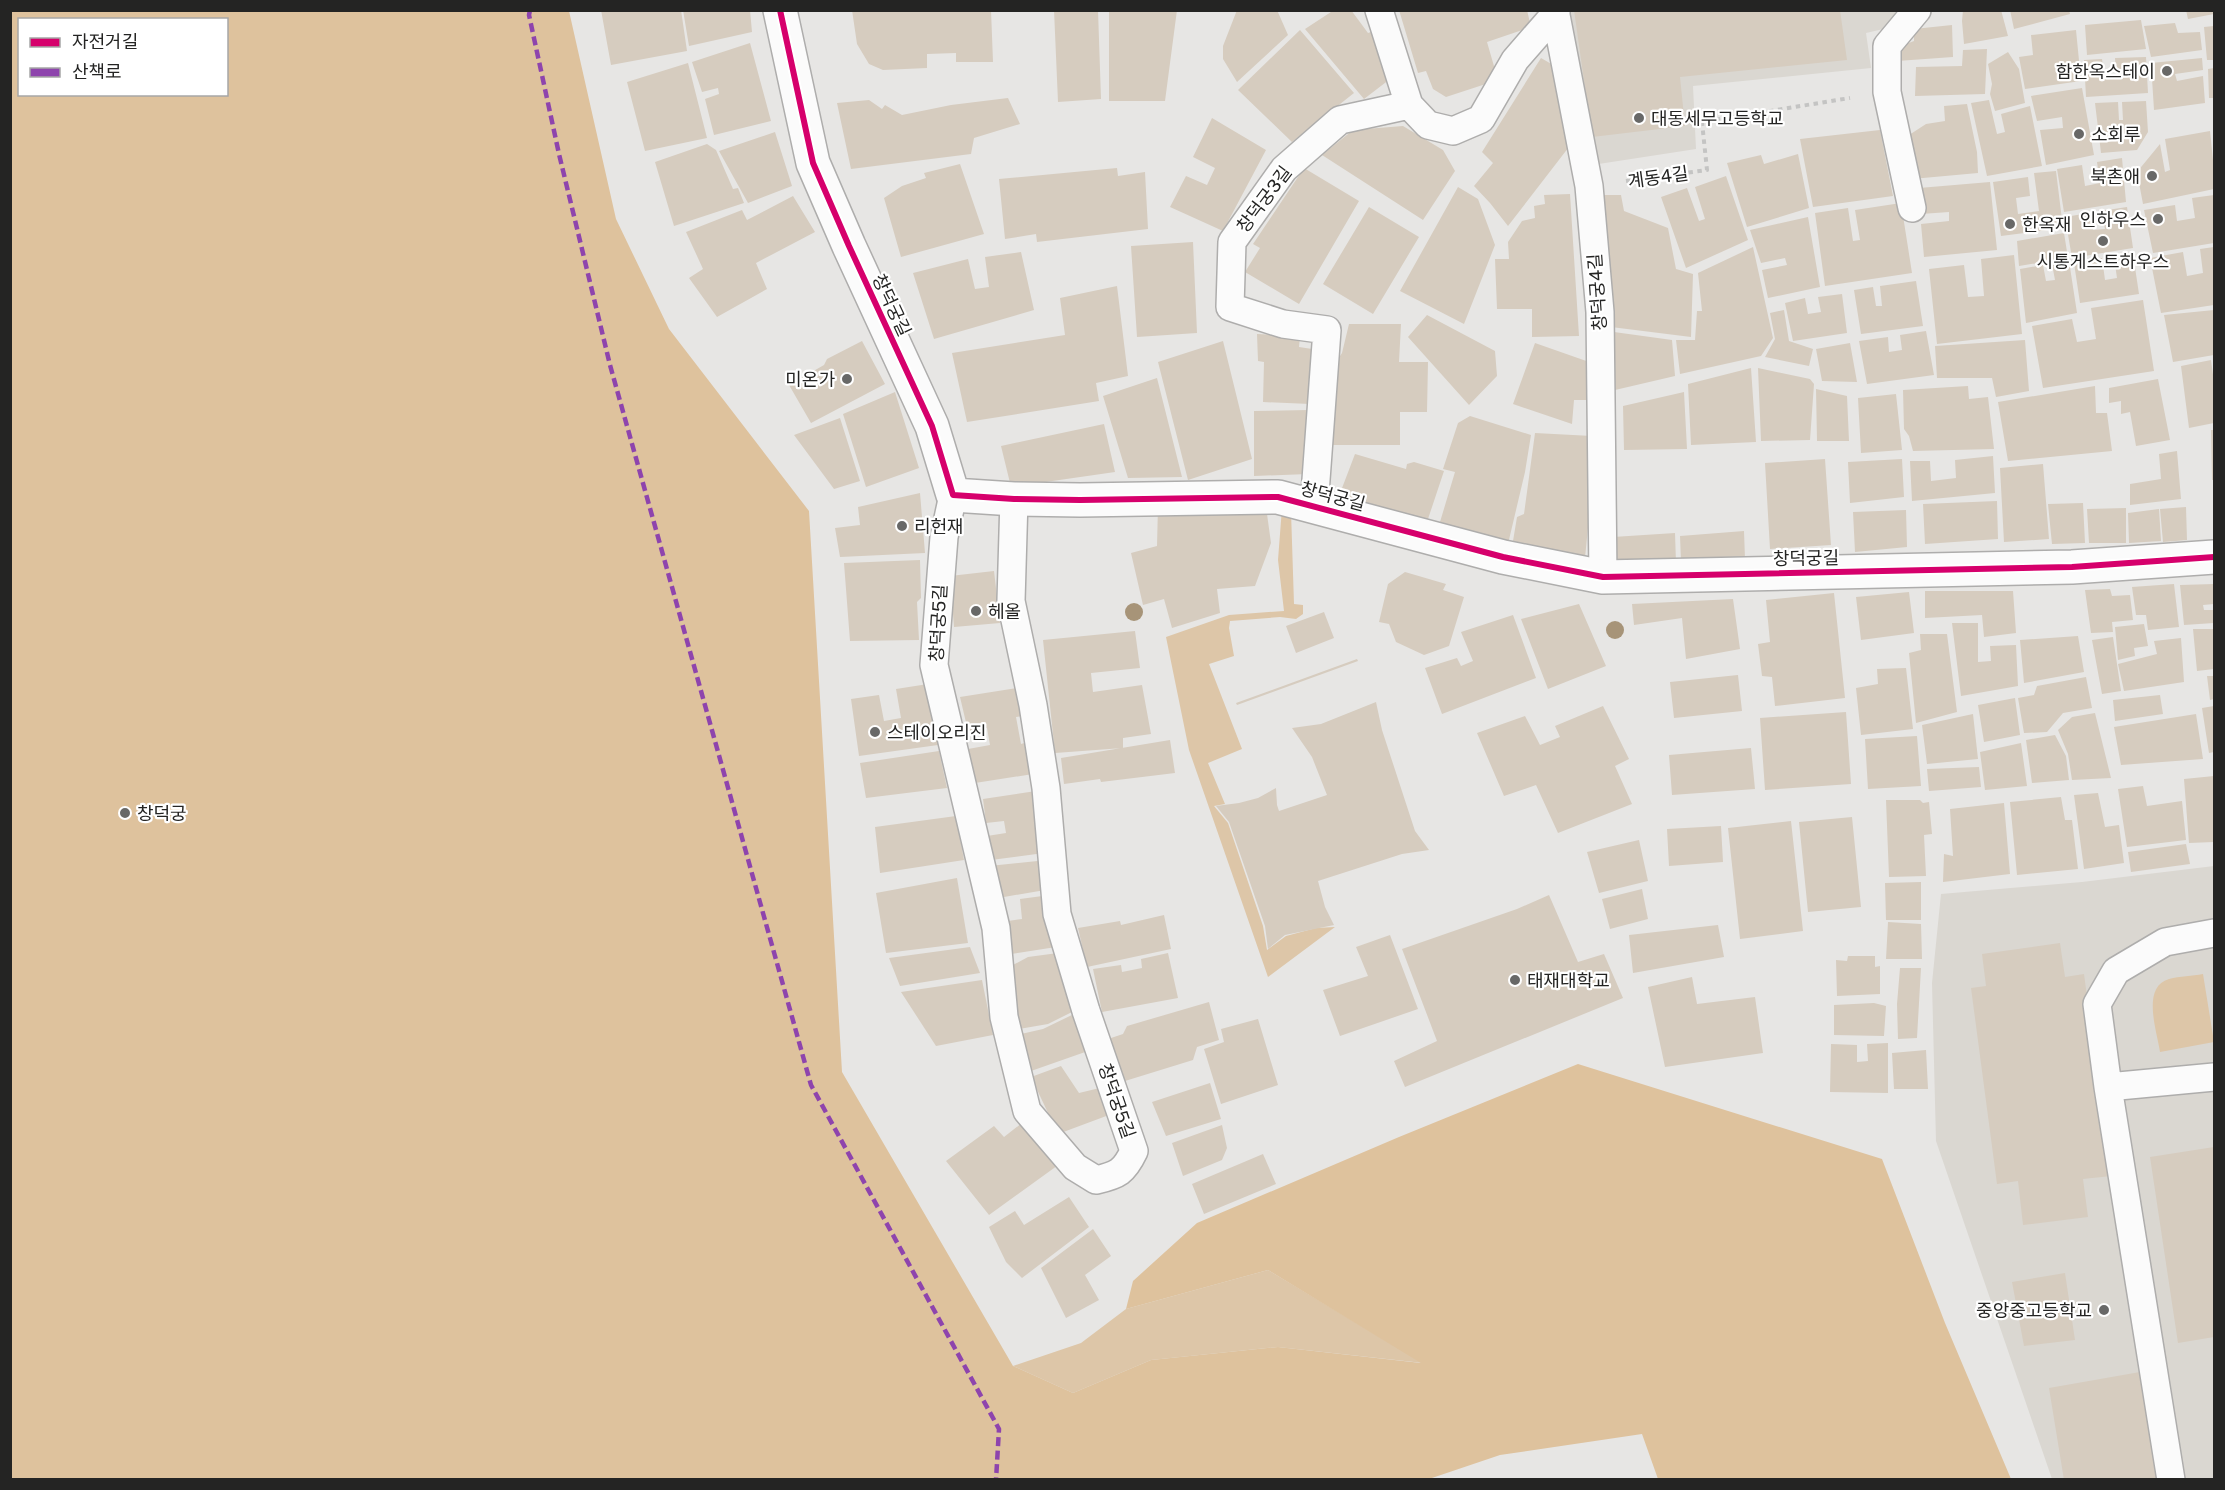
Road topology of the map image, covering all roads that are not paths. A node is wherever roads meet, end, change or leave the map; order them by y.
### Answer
1 (780, 10) edge
2 (1379, 10) edge
3 (1917, 10) edge
4 (1556, 12) edge
5 (1409, 105) junction
6 (1912, 208) dead end
7 (953, 495) junction
8 (1014, 499) junction
9 (1314, 507) junction
10 (2214, 557) edge
11 (1603, 577) junction
12 (2214, 933) edge
13 (2214, 1077) edge
14 (2108, 1087) junction
15 (2171, 1479) edge

1 - 7 street, 창덕궁길
2 - 5 lane
3 - 6 lane
4 - 5 lane
4 - 11 lane, 창덕궁4길
5 - 9 lane, 창덕궁3길
7 - 8 street, 창덕궁길
7 - 8 lane, 창덕궁5길
8 - 9 street, 창덕궁길
9 - 11 street, 창덕궁길
10 - 11 street, 창덕궁길
12 - 14 lane
13 - 14 lane
14 - 15 lane

